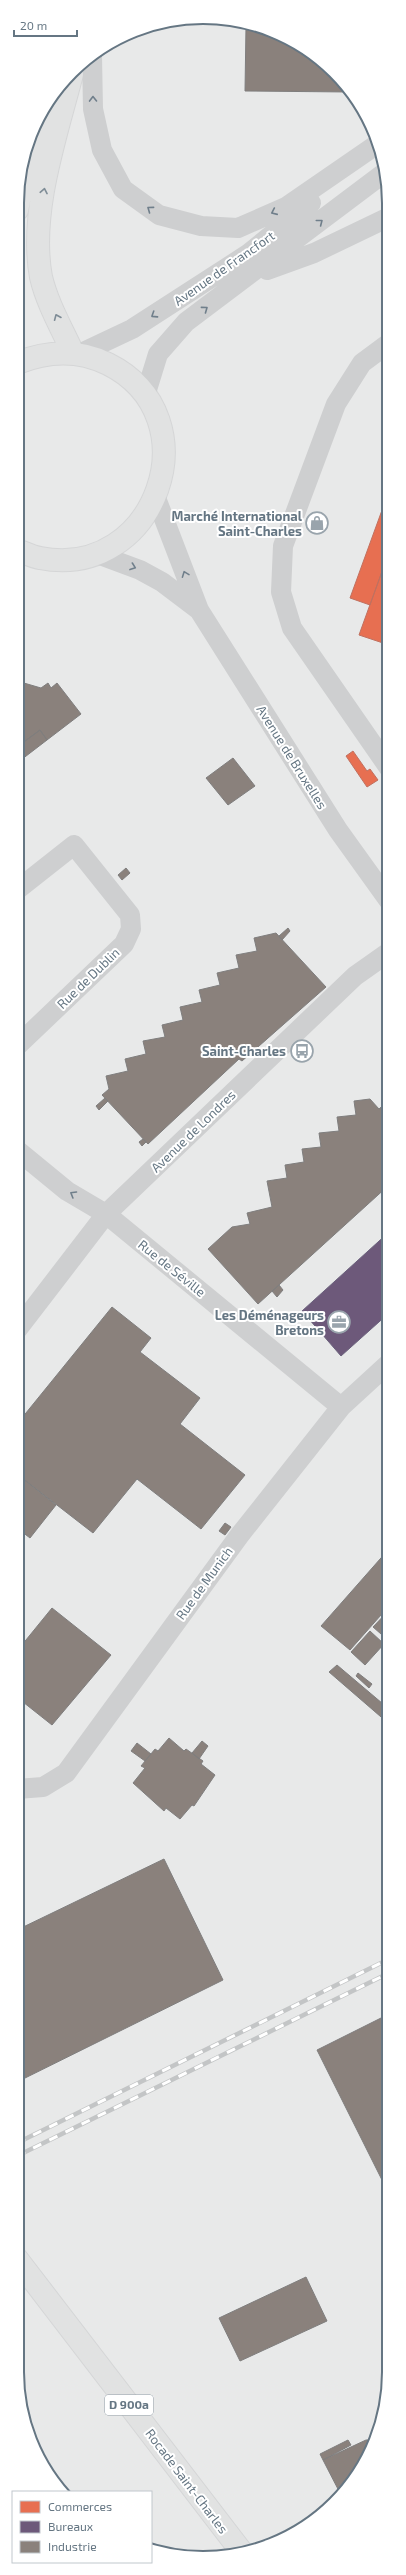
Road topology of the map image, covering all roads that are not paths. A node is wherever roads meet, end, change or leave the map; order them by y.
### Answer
1 (92, 62) edge
2 (70, 83) edge
3 (373, 147) edge
4 (375, 155) edge
5 (380, 176) edge
6 (382, 220) edge
7 (248, 277) junction
8 (382, 348) edge
9 (76, 354) junction
10 (24, 360) edge
11 (145, 396) junction
12 (156, 498) junction
13 (24, 552) edge
14 (97, 554) junction
15 (199, 610) junction
16 (382, 758) edge
17 (24, 884) edge
18 (382, 891) edge
19 (382, 957) edge
20 (24, 1039) edge
21 (24, 1156) edge
22 (106, 1214) junction
23 (24, 1321) edge
24 (382, 1369) edge
25 (341, 1407) junction
26 (24, 1788) edge
27 (24, 2268) edge
28 (24, 2289) edge
29 (239, 2548) edge
30 (222, 2550) edge

3 -> 1 street
9 -> 2 street
4 -> 9 street, Avenue de Francfort
7 -> 5 street, Avenue de Francfort
6 - 7 street
11 -> 7 street, Avenue de Francfort
8 - 16 street
9 - 10 street
9 - 11 street
11 - 12 street
12 - 14 street
15 -> 12 street, Avenue de Bruxelles
13 - 14 street
14 -> 15 street, Avenue de Bruxelles
15 - 18 street, Avenue de Bruxelles
17 - 20 street, Rue de Dublin
19 - 22 street, Avenue de Londres
22 -> 21 street, Rue de Séville
22 - 23 street, Avenue de Londres
22 - 25 street, Rue de Séville
24 - 25 street, Rue de Munich
25 - 26 street, Rue de Munich
27 - 29 street, Rocade Saint-Charles / D 900a
28 - 30 street, Rocade Saint-Charles / D 900a

